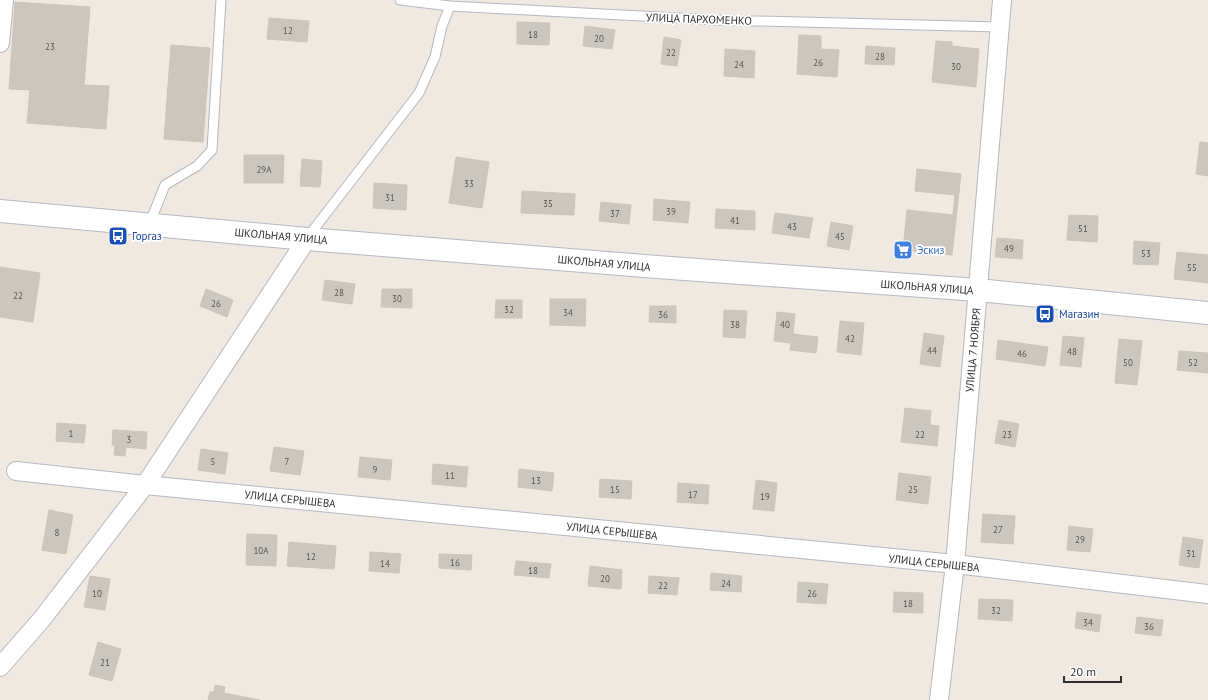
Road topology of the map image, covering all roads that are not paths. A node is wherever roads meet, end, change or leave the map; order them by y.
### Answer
1 (4, 0) edge
2 (221, 0) edge
3 (400, 0) edge
4 (1002, 0) edge
5 (450, 6) junction
6 (999, 27) junction
7 (0, 43) edge
8 (0, 211) edge
9 (149, 225) junction
10 (306, 239) junction
11 (978, 290) junction
12 (1208, 313) edge
13 (16, 471) dead end
14 (145, 485) junction
15 (955, 564) junction
16 (1208, 594) edge
17 (0, 667) edge
18 (939, 700) edge

1 - 7 street
2 - 9 lane
3 - 5 lane, УЛИЦА ПАРХОМЕНКО
4 - 6 street, УЛИЦА 7 НОЯБРЯ
5 - 6 lane, УЛИЦА ПАРХОМЕНКО
5 - 10 lane
6 - 11 street, УЛИЦА 7 НОЯБРЯ
8 - 9 main road, ШКОЛЬНАЯ УЛИЦА
9 - 10 main road, ШКОЛЬНАЯ УЛИЦА
10 - 11 main road, ШКОЛЬНАЯ УЛИЦА
10 - 14 street
11 - 12 main road, ШКОЛЬНАЯ УЛИЦА
11 - 15 street, УЛИЦА 7 НОЯБРЯ
13 - 14 street, УЛИЦА СЕРЫШЕВА
14 - 15 street, УЛИЦА СЕРЫШЕВА
14 - 17 street
15 - 16 street, УЛИЦА СЕРЫШЕВА
15 - 18 street, УЛИЦА 7 НОЯБРЯ

